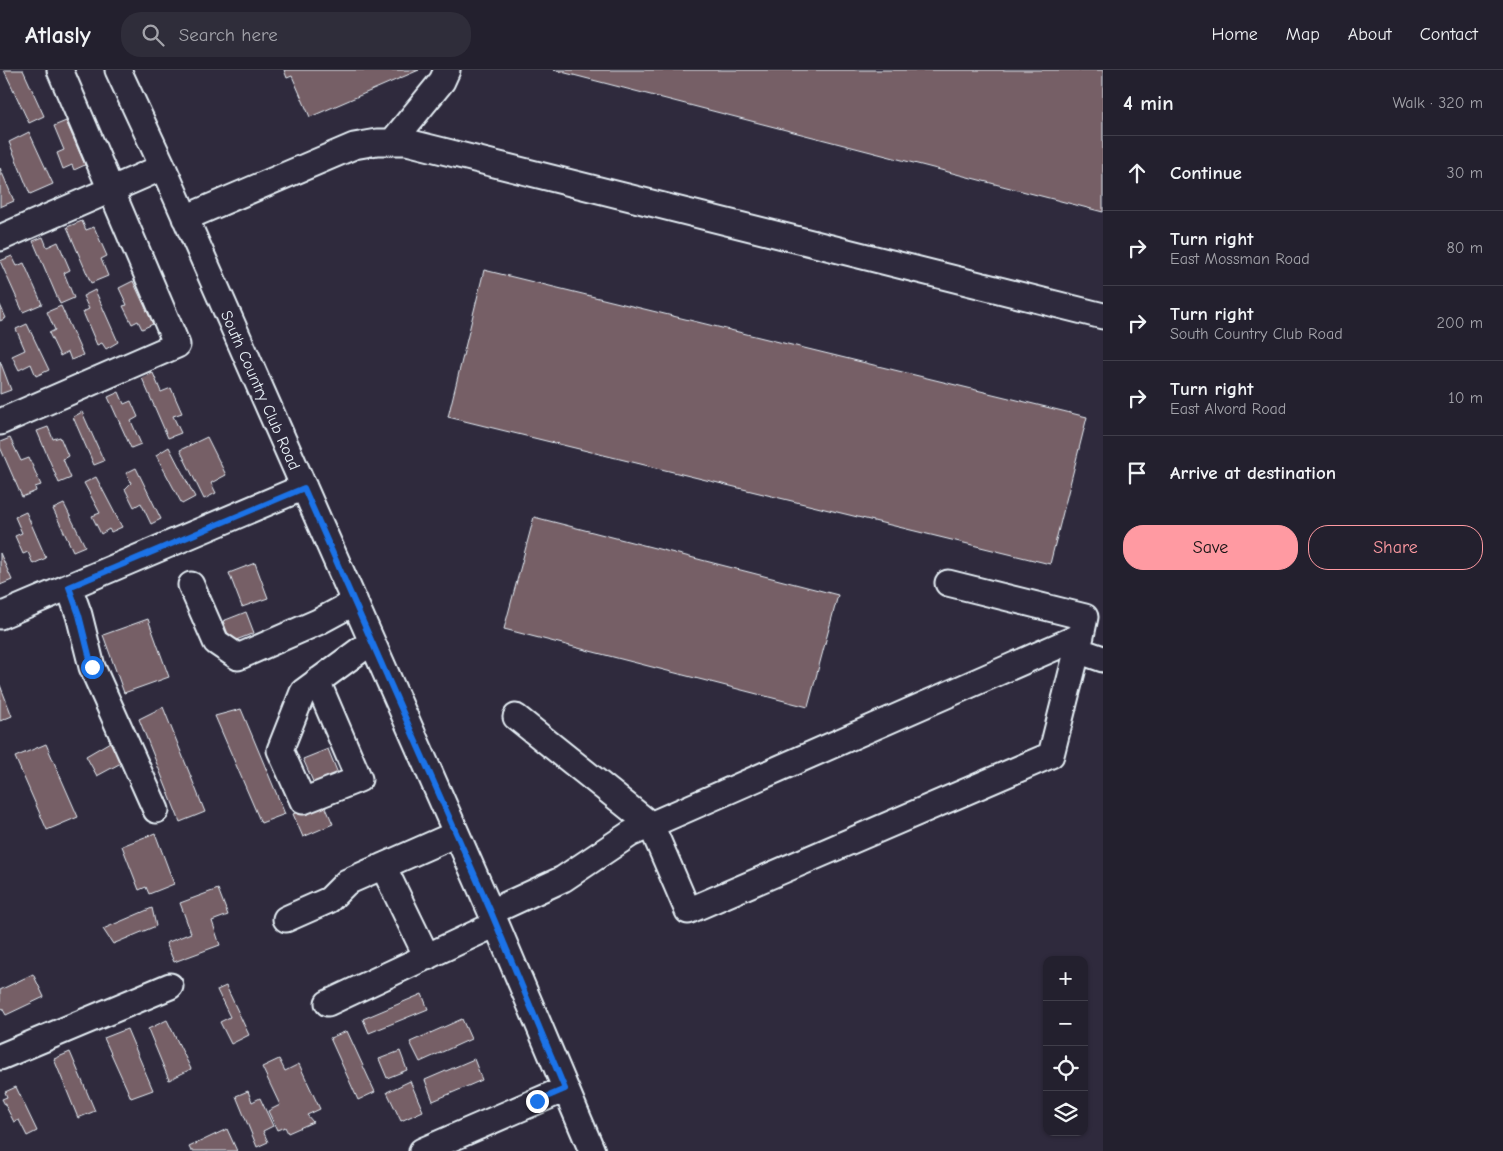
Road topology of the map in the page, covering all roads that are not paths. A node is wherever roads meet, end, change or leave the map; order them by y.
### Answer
1 (60, 70) edge
2 (118, 70) edge
3 (447, 70) edge
4 (392, 141) junction
5 (163, 168) junction
6 (112, 191) junction
7 (185, 218) junction
8 (0, 238) edge
9 (1103, 316) edge
10 (0, 422) edge
11 (304, 488) junction
12 (948, 583) dead end
13 (191, 584) dead end
14 (69, 587) junction
15 (355, 602) junction
16 (0, 616) edge
17 (371, 642) junction
18 (1079, 643) junction
19 (1103, 659) edge
20 (317, 681) dead end
21 (516, 717) dead end
22 (156, 810) dead end
23 (650, 825) junction
24 (456, 834) junction
25 (383, 866) junction
26 (286, 918) dead end
27 (493, 918) junction
28 (427, 957) junction
29 (170, 986) dead end
30 (328, 1004) dead end
31 (0, 1057) edge
32 (565, 1089) junction
33 (422, 1151) edge
34 (592, 1151) edge

1 - 6 street
2 - 5 street, South Country Club Road
3 - 4 street
4 - 7 street
4 - 9 street
5 - 6 street
5 - 7 street, South Country Club Road
6 - 8 street
6 - 10 street
7 - 11 street, South Country Club Road
11 - 14 street
11 - 15 street, South Country Club Road
12 - 18 street
13 - 15 street
14 - 16 street
14 - 22 street
15 - 17 street, South Country Club Road
17 - 20 street
17 - 24 street, South Country Club Road
18 - 19 street
18 - 23 street
18 - 23 street
21 - 23 street
23 - 27 street
24 - 25 street
24 - 27 street, South Country Club Road
25 - 26 street
25 - 28 street
27 - 28 street
27 - 32 street, South Country Club Road
28 - 30 street
29 - 31 street
32 - 33 street
32 - 34 street, South Country Club Road

